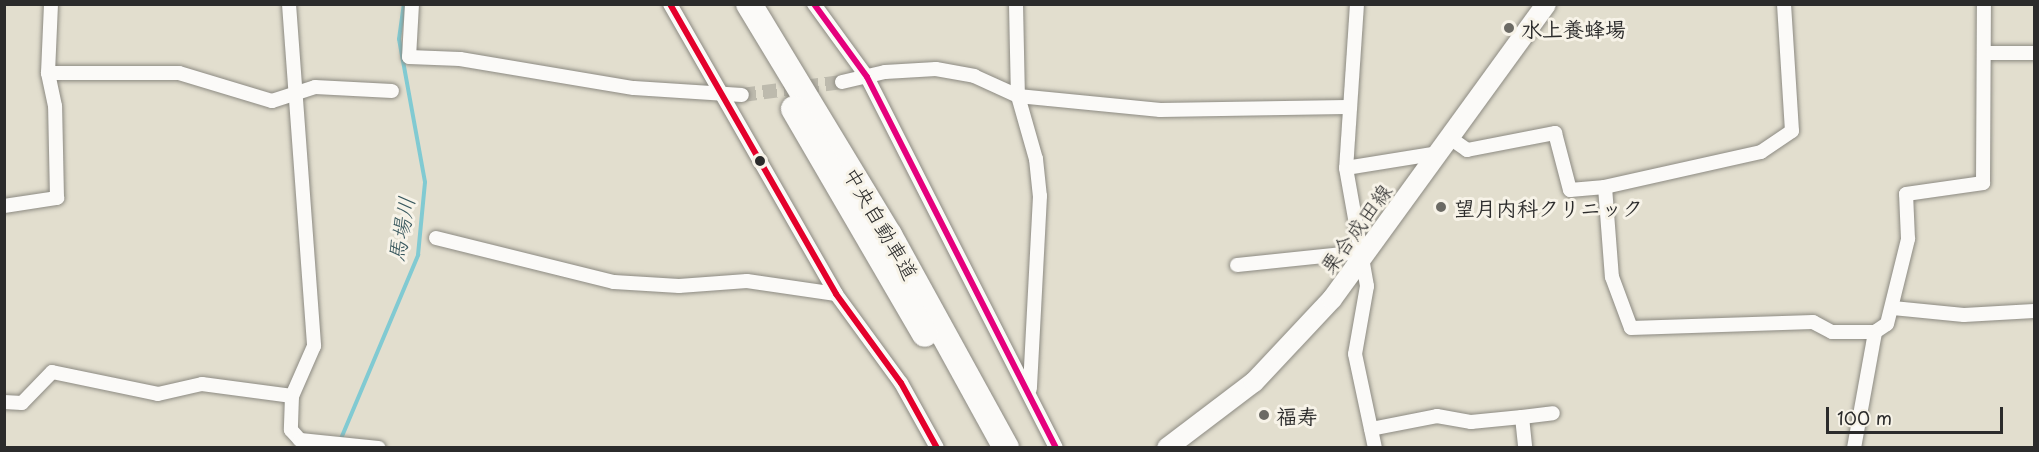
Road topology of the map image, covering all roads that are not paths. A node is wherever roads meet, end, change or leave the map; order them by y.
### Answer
1 (51, 4) edge
2 (289, 4) edge
3 (412, 4) edge
4 (670, 4) edge
5 (729, 4) edge
6 (749, 4) edge
7 (814, 4) edge
8 (1016, 4) edge
9 (1357, 4) edge
10 (1546, 4) edge
11 (1784, 4) edge
12 (1984, 4) edge
13 (1987, 53) junction
14 (2034, 53) edge
15 (48, 73) junction
16 (867, 77) junction
17 (842, 82) tunnel mouth
18 (720, 89) junction
19 (294, 90) junction
20 (392, 91) dead end
21 (742, 94) tunnel mouth
22 (1018, 96) junction
23 (1346, 107) junction
24 (1445, 145) junction
25 (1346, 168) junction
26 (1605, 187) junction
27 (4, 206) edge
28 (436, 238) dead end
29 (1362, 256) junction
30 (1237, 265) dead end
31 (836, 294) junction
32 (1893, 308) junction
33 (2034, 311) edge
34 (1875, 332) junction
35 (1030, 392) junction
36 (292, 396) junction
37 (4, 402) edge
38 (1553, 413) dead end
39 (1522, 417) junction
40 (1371, 429) junction
41 (299, 444) edge
42 (379, 447) edge
43 (937, 447) edge
44 (986, 447) edge
45 (1006, 447) edge
46 (1056, 447) edge
47 (1167, 447) edge
48 (1375, 447) edge
49 (1526, 447) edge
50 (1854, 447) edge

1 - 15 street
2 - 19 street
3 - 18 street
4 - 18 street
5 - 44 highway, 中央自動車道
6 - 45 highway, 中央自動車道
7 - 16 street
8 - 22 street
9 - 23 street
10 - 24 main road, 栗合成田線
11 - 26 street
12 - 13 street
13 - 14 street
13 - 32 street
15 - 19 street
15 - 27 street
16 - 17 street
16 - 22 street
16 - 35 street
18 - 21 street
18 - 31 street
19 - 20 street
19 - 36 street
22 - 23 street
22 - 35 street
23 - 25 street
24 - 25 street
24 - 26 street
24 - 29 main road, 栗合成田線
25 - 29 street
26 - 34 street
28 - 31 street
29 - 30 street
29 - 40 street
29 - 47 main road, 栗合成田線
31 - 43 street
32 - 33 street
32 - 34 street
34 - 50 street
35 - 46 street
36 - 37 street
36 - 41 street
38 - 39 street
39 - 40 street
39 - 49 street
40 - 48 street
41 - 42 street

